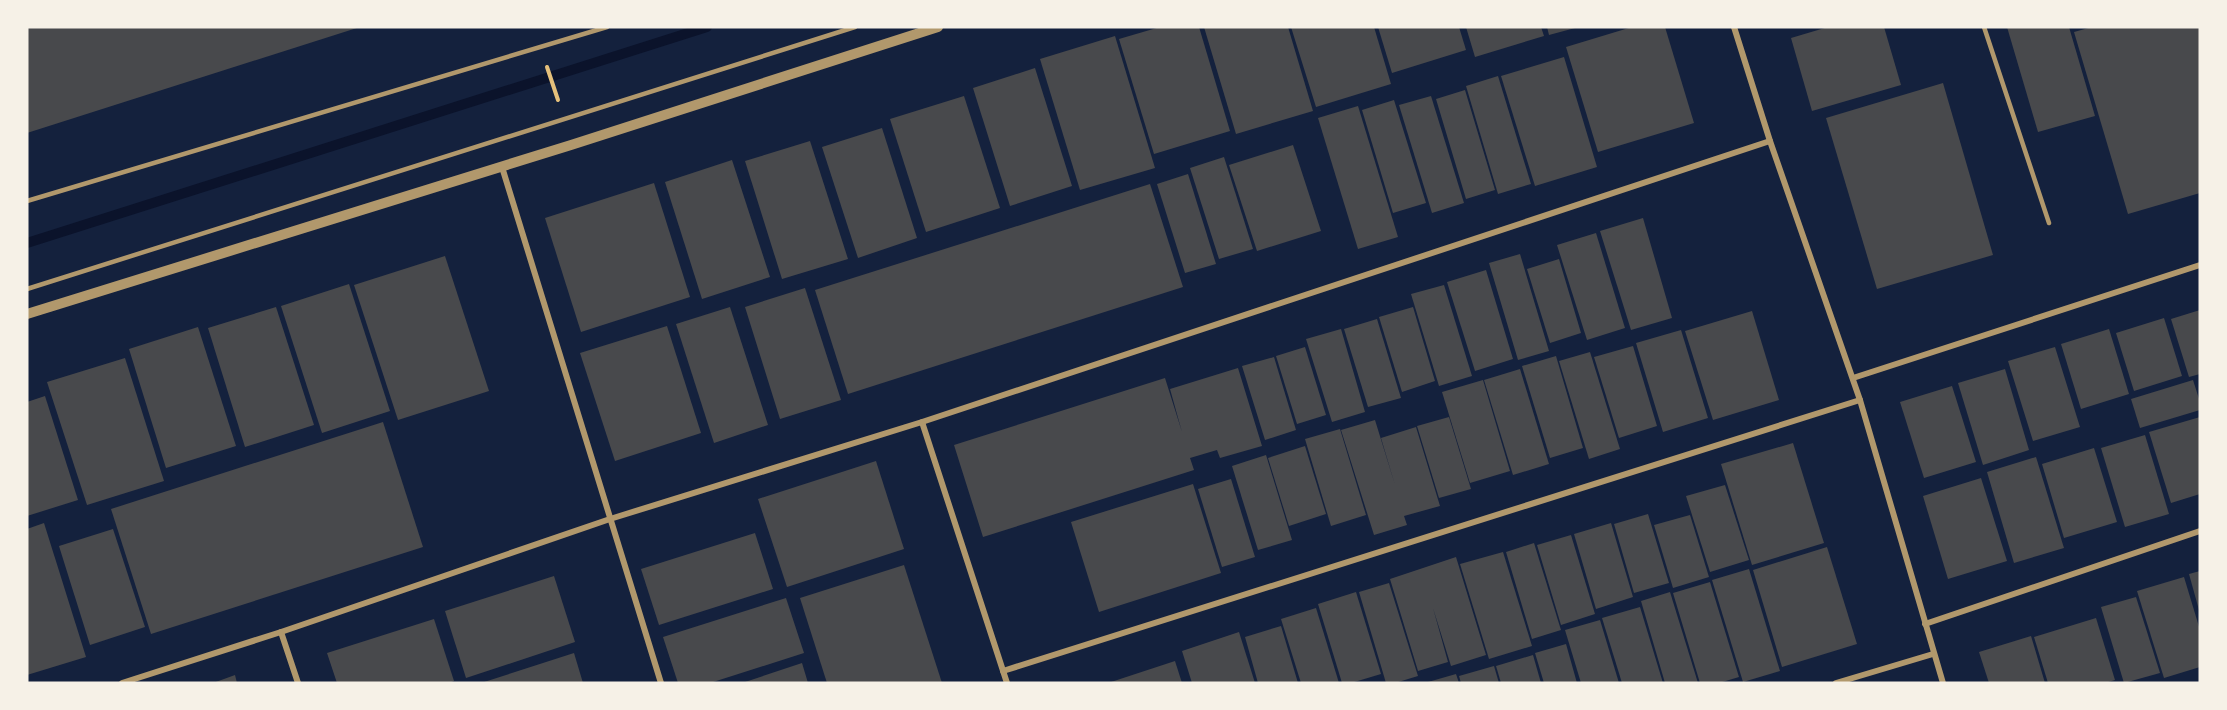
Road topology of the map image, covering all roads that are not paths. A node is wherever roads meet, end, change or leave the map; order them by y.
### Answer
1 (607, 27) edge
2 (855, 27) edge
3 (938, 27) edge
4 (1734, 27) edge
5 (1984, 27) edge
6 (1770, 141) junction
7 (502, 166) junction
8 (27, 201) edge
9 (2049, 224) dead end
10 (2200, 265) edge
11 (27, 289) edge
12 (27, 314) edge
13 (1853, 378) junction
14 (1860, 400) junction
15 (922, 422) junction
16 (610, 519) junction
17 (2200, 531) edge
18 (1925, 624) junction
19 (281, 632) junction
20 (1933, 654) junction
21 (1003, 671) junction
22 (122, 683) edge
23 (298, 683) edge
24 (661, 683) edge
25 (1007, 683) edge
26 (1836, 683) edge
27 (1943, 683) edge

1 - 8 lane
2 - 11 lane
3 - 7 street
4 - 6 street
5 - 9 lane
6 - 13 street
6 - 15 street
7 - 12 street
7 - 16 street
10 - 13 street
13 - 14 street
14 - 18 street
14 - 21 street
15 - 16 street
15 - 21 street
16 - 19 street
16 - 24 street
17 - 18 street
18 - 20 street
19 - 22 street
19 - 23 street
20 - 26 street
20 - 27 street
21 - 25 street

